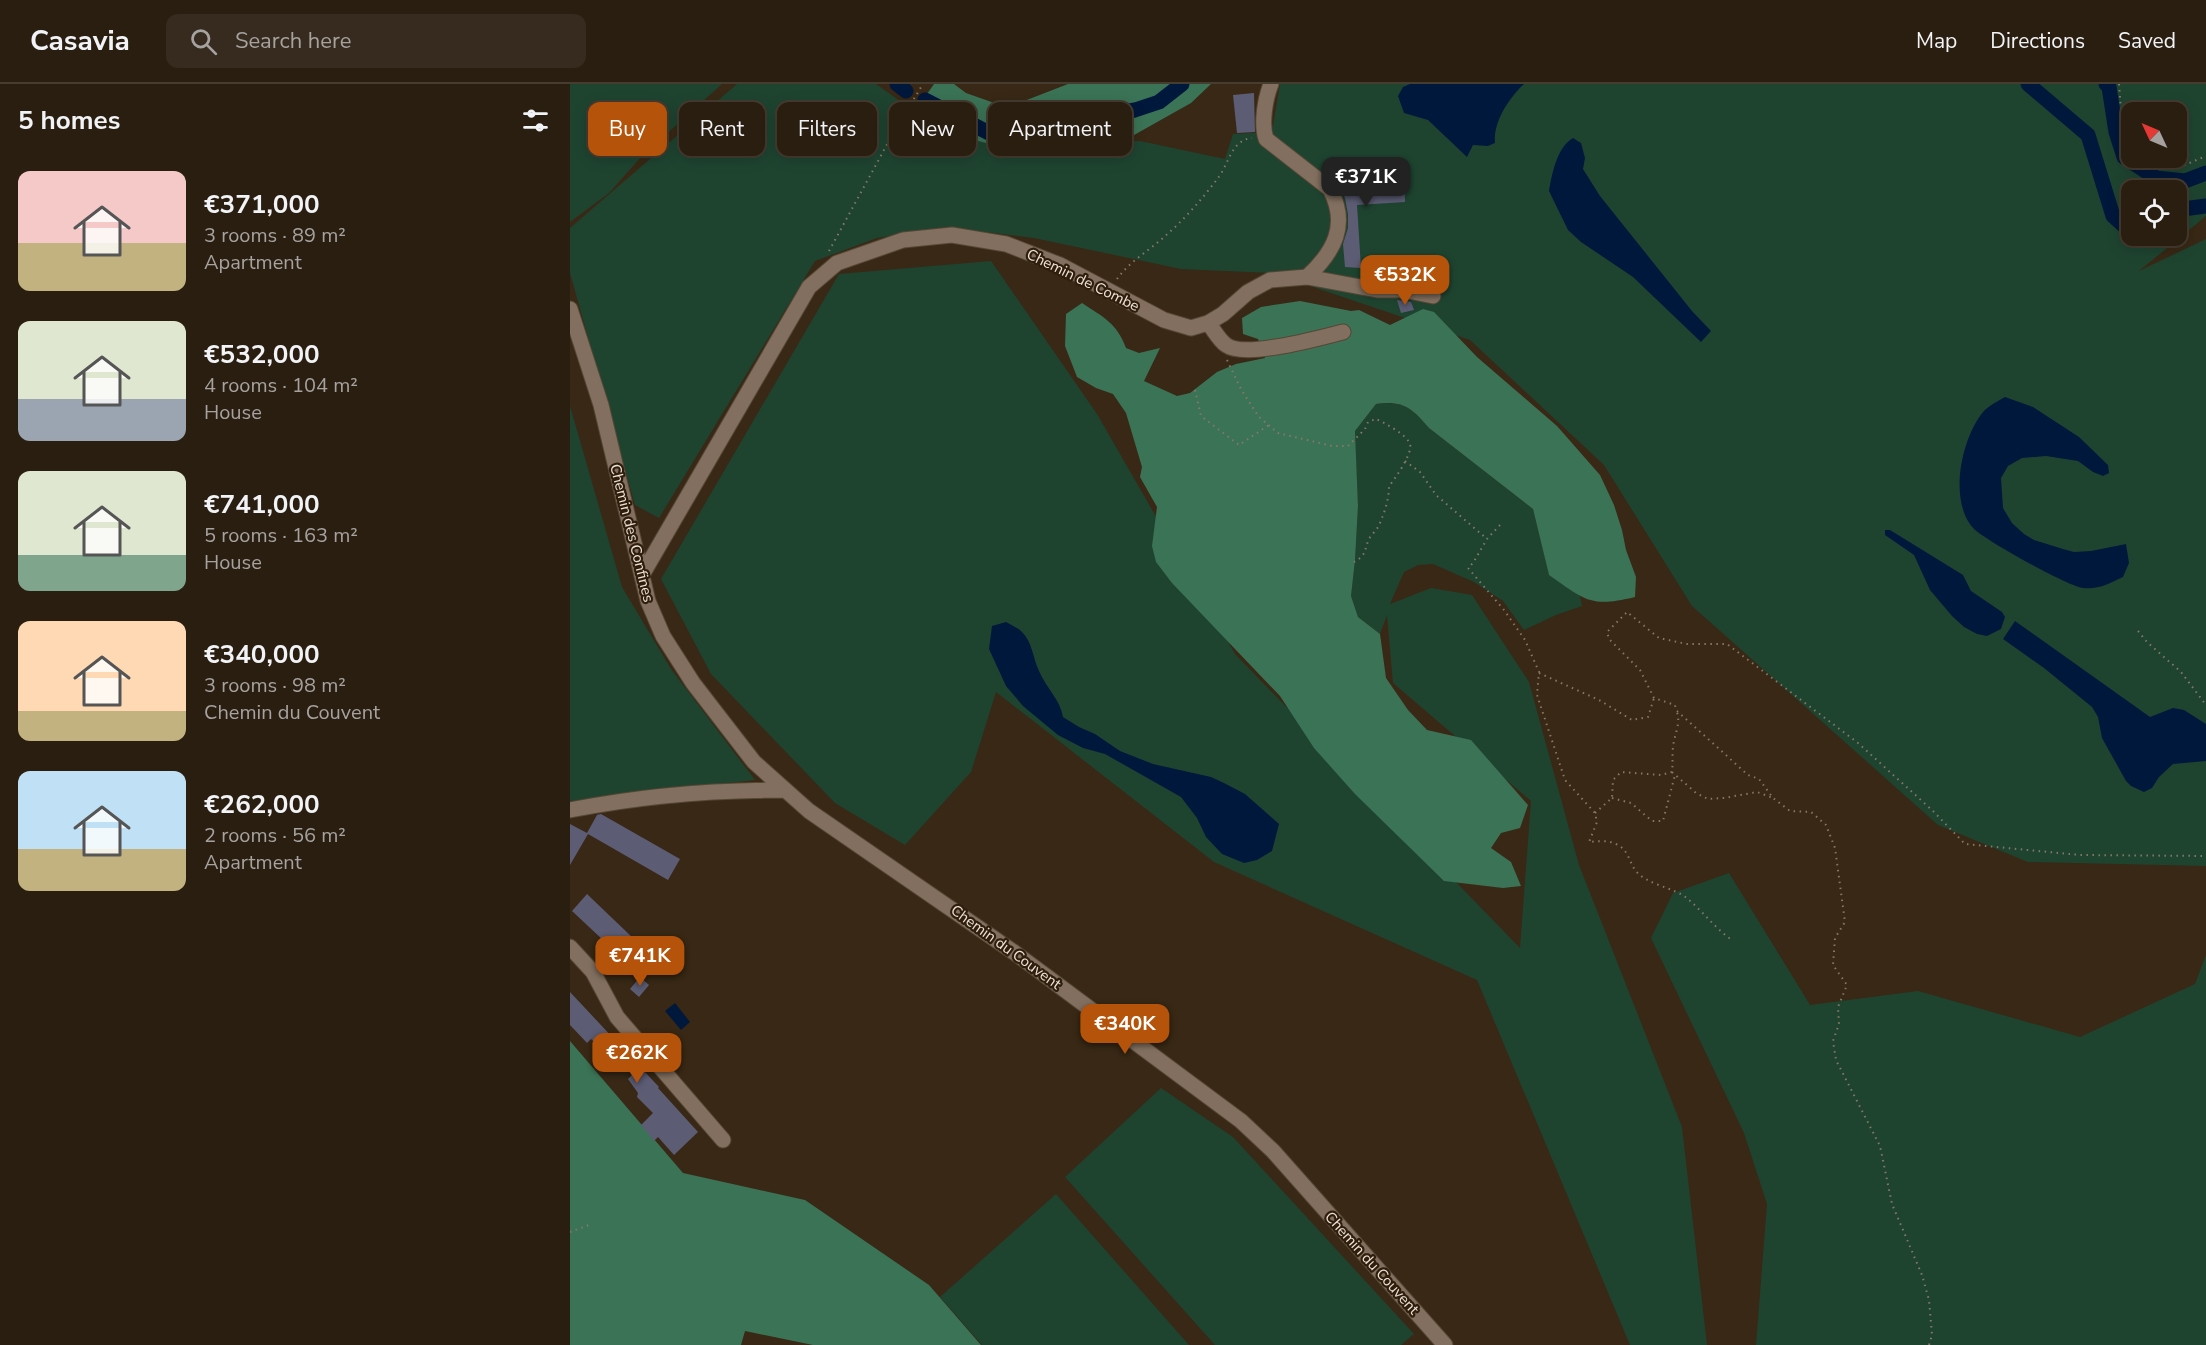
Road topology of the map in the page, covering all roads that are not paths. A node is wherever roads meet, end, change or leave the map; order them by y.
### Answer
1 (1271, 84) edge
2 (1307, 277) junction
3 (1433, 296) dead end
4 (570, 309) edge
5 (1208, 323) junction
6 (1343, 332) dead end
7 (642, 576) junction
8 (785, 790) junction
9 (570, 810) edge
10 (570, 947) edge
11 (723, 1140) dead end
12 (1445, 1345) edge

1 - 2 street
2 - 3 street
2 - 5 street
4 - 7 street, Chemin des Confines
5 - 6 street
5 - 7 street, Chemin de Combe
7 - 8 street, Chemin des Confines
8 - 9 street
8 - 12 street, Chemin du Couvent
10 - 11 street

